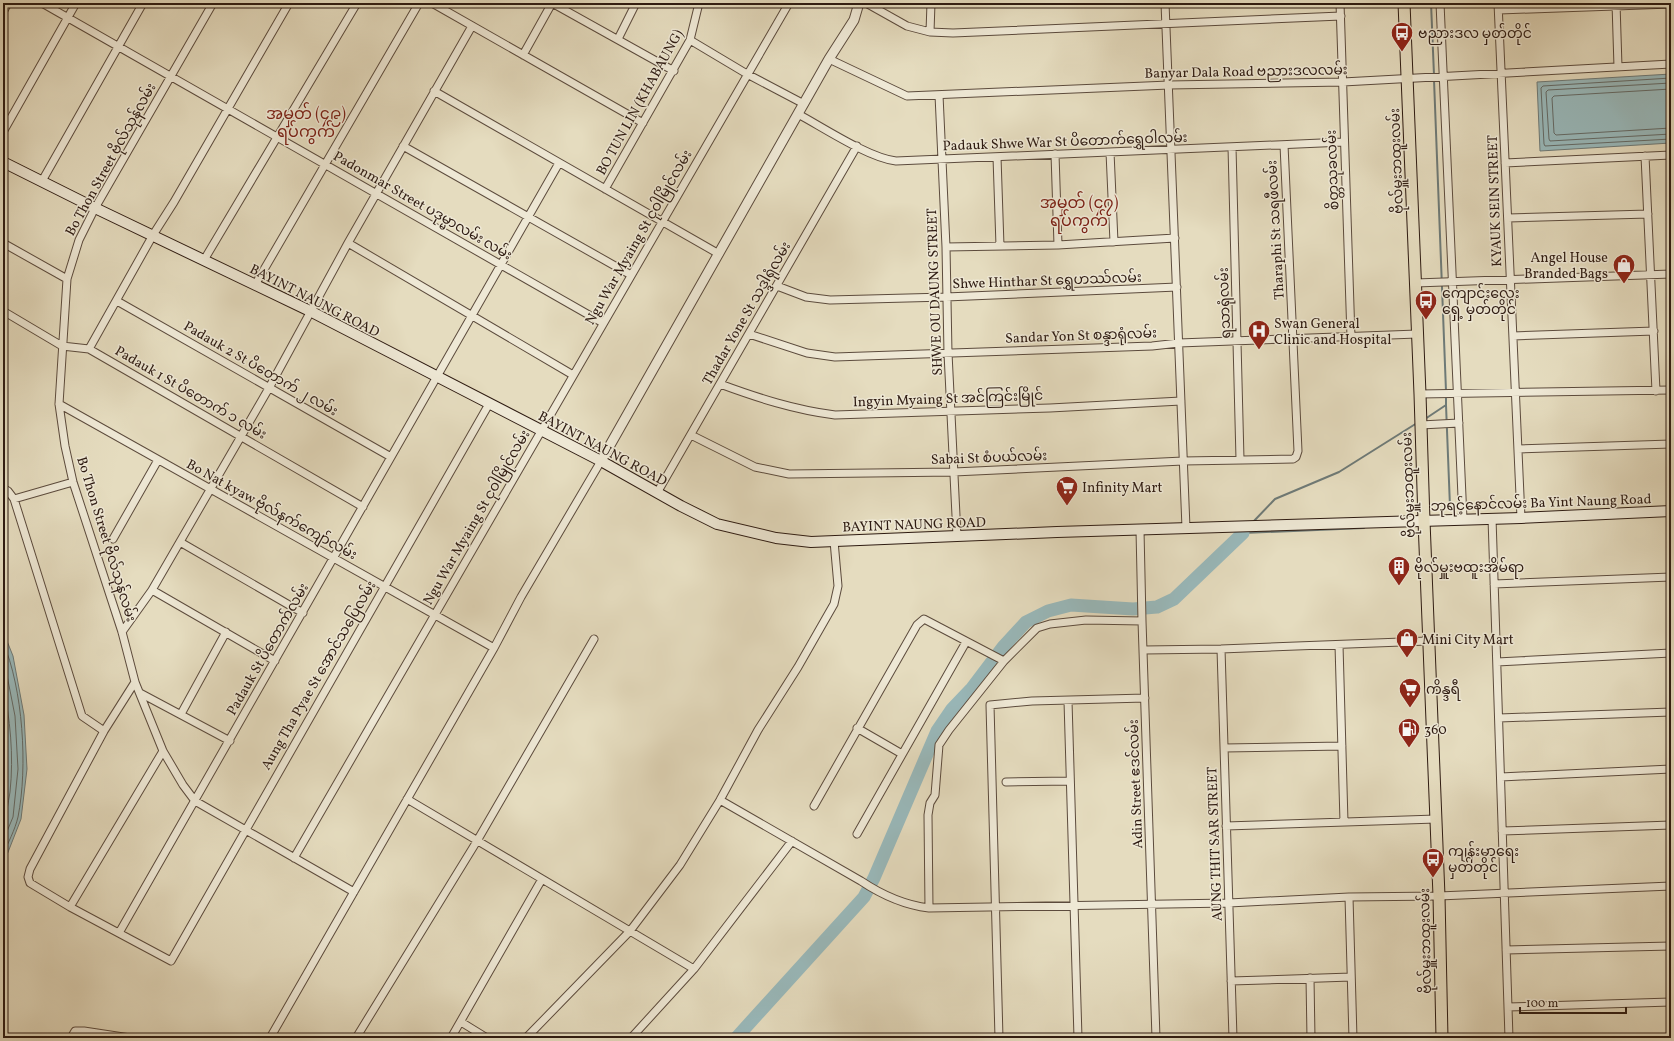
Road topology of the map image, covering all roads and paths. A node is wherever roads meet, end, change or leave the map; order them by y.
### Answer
1 (8, 3) edge
2 (42, 3) edge
3 (76, 3) edge
4 (143, 3) edge
5 (212, 3) edge
6 (289, 3) edge
7 (357, 3) edge
8 (419, 3) edge
9 (432, 3) edge
10 (552, 3) edge
11 (636, 3) edge
12 (699, 3) edge
13 (789, 3) edge
14 (860, 3) edge
15 (866, 3) edge
16 (931, 3) edge
17 (1165, 3) edge
18 (1340, 3) edge
19 (1404, 3) edge
20 (1440, 3) edge
21 (1616, 4) edge
22 (1671, 4) edge
23 (1499, 6) edge
24 (3, 12) edge
25 (1341, 16) junction
26 (68, 18) junction
27 (1166, 24) junction
28 (472, 26) junction
29 (930, 32) junction
30 (618, 39) junction
31 (690, 40) junction
32 (118, 46) junction
33 (523, 55) junction
34 (830, 59) junction
35 (1671, 64) edge
36 (1618, 67) junction
37 (674, 71) junction
38 (1502, 73) junction
39 (747, 74) junction
40 (170, 76) junction
41 (1444, 76) junction
42 (1407, 78) junction
43 (1343, 82) junction
44 (1169, 85) junction
45 (434, 91) junction
46 (939, 95) junction
47 (804, 104) junction
48 (227, 109) junction
49 (798, 114) junction
50 (643, 123) junction
51 (3, 132) edge
52 (278, 137) junction
53 (1344, 142) junction
54 (1284, 145) junction
55 (403, 146) junction
56 (857, 146) junction
57 (1232, 147) junction
58 (1172, 149) junction
59 (1110, 152) junction
60 (1055, 154) junction
61 (1671, 155) edge
62 (1645, 156) junction
63 (996, 157) junction
64 (942, 159) junction
65 (3, 162) edge
66 (1505, 162) junction
67 (559, 163) junction
68 (326, 164) junction
69 (42, 181) junction
70 (605, 189) junction
71 (376, 193) junction
72 (95, 208) junction
73 (1648, 214) junction
74 (528, 217) junction
75 (1508, 218) junction
76 (662, 222) junction
77 (153, 235) junction
78 (1175, 238) junction
79 (1114, 242) junction
80 (3, 243) edge
81 (348, 243) junction
82 (1058, 245) junction
83 (1000, 246) junction
84 (946, 247) junction
85 (719, 254) junction
86 (204, 260) junction
87 (501, 264) junction
88 (1671, 274) edge
89 (631, 275) junction
90 (1651, 275) junction
91 (67, 279) junction
92 (1510, 280) junction
93 (1451, 282) junction
94 (1416, 283) junction
95 (256, 285) junction
96 (777, 286) junction
97 (1177, 287) junction
98 (946, 297) junction
99 (117, 302) junction
100 (3, 311) edge
101 (310, 311) junction
102 (472, 317) junction
103 (603, 323) junction
104 (1654, 331) junction
105 (749, 334) junction
106 (1417, 334) junction
107 (1513, 336) junction
108 (1351, 337) junction
109 (1293, 339) junction
110 (1238, 341) junction
111 (1178, 343) junction
112 (62, 346) junction
113 (89, 349) junction
114 (948, 353) junction
115 (573, 375) junction
116 (437, 377) junction
117 (720, 384) junction
118 (269, 388) junction
119 (1671, 390) edge
120 (1656, 391) junction
121 (1515, 392) junction
122 (1420, 394) junction
123 (1454, 394) junction
124 (1181, 401) junction
125 (59, 404) junction
126 (489, 404) junction
127 (952, 411) junction
128 (1456, 424) junction
129 (1426, 425) junction
130 (541, 430) junction
131 (241, 435) junction
132 (691, 435) junction
133 (1671, 444) edge
134 (1518, 449) junction
135 (391, 457) junction
136 (1296, 457) joint
137 (1240, 459) junction
138 (158, 460) junction
139 (601, 461) junction
140 (1184, 461) junction
141 (954, 472) junction
142 (72, 482) junction
143 (3, 488) edge
144 (210, 488) junction
145 (658, 493) junction
146 (14, 499) junction
147 (363, 507) junction
148 (1671, 511) edge
149 (1492, 518) junction
150 (1521, 518) junction
151 (1463, 519) junction
152 (1424, 521) junction
153 (1244, 527) joint
154 (1186, 528) junction
155 (1140, 530) junction
156 (957, 536) junction
157 (114, 539) dead end
158 (834, 541) junction
159 (180, 542) junction
160 (334, 558) junction
161 (1671, 577) edge
162 (1494, 584) junction
163 (384, 586) junction
164 (152, 590) junction
165 (303, 613) junction
166 (435, 615) junction
167 (1142, 617) junction
168 (122, 632) junction
169 (226, 632) junction
170 (594, 639) dead end
171 (1428, 641) junction
172 (966, 642) junction
173 (1339, 645) junction
174 (494, 648) junction
175 (1221, 649) junction
176 (1144, 650) junction
177 (1671, 653) edge
178 (1001, 659) junction
179 (275, 661) junction
180 (1497, 662) junction
181 (136, 682) junction
182 (140, 693) junction
183 (1145, 698) junction
184 (1068, 701) junction
185 (1671, 712) edge
186 (180, 714) junction
187 (1499, 718) junction
188 (857, 728) junction
189 (104, 731) junction
190 (230, 741) junction
191 (1342, 746) junction
192 (1224, 748) junction
193 (163, 751) junction
194 (902, 754) junction
195 (1671, 769) edge
196 (1501, 777) junction
197 (1070, 781) junction
198 (1006, 782) dead end
199 (407, 799) junction
200 (720, 800) junction
201 (195, 801) junction
202 (814, 806) dead end
203 (1436, 819) junction
204 (1344, 822) junction
205 (1671, 825) edge
206 (1226, 826) junction
207 (244, 830) junction
208 (1502, 831) junction
209 (857, 834) dead end
210 (477, 841) junction
211 (792, 841) junction
212 (294, 858) junction
213 (542, 879) junction
214 (1671, 886) edge
215 (354, 892) junction
216 (1504, 892) junction
217 (1439, 896) junction
218 (1349, 897) junction
219 (1229, 903) junction
220 (1074, 905) junction
221 (1152, 905) junction
222 (70, 907) junction
223 (929, 908) junction
224 (996, 908) junction
225 (630, 931) junction
226 (119, 933) junction
227 (1671, 946) edge
228 (1506, 950) junction
229 (694, 969) junction
230 (1351, 977) junction
231 (1310, 978) junction
232 (1231, 981) junction
233 (1671, 1002) edge
234 (1508, 1007) junction
235 (461, 1022) junction
236 (71, 1038) edge
237 (130, 1038) edge
238 (270, 1038) edge
239 (356, 1038) edge
240 (451, 1038) edge
241 (487, 1038) edge
242 (526, 1038) edge
243 (631, 1038) edge
244 (999, 1038) edge
245 (1078, 1038) edge
246 (1156, 1038) edge
247 (1233, 1038) edge
248 (1311, 1038) edge
249 (1353, 1038) edge
250 (1442, 1038) edge
251 (1509, 1038) edge

1 - 24 street
2 - 26 street, Padonmar Street ပဒုမ္မာလမ်း လမ်း
3 - 26 street
4 - 32 street
5 - 40 street, Bo Thon Street ဗိုလ်သုန်လမ်း
6 - 48 street
7 - 52 street
8 - 68 street
9 - 28 street
10 - 30 street
10 - 33 street
11 - 30 street
12 - 31 street, BO TUN LIN (KHABAUNG)
13 - 39 street, Ngu War Myaing St ငုဝါမြိုင်လမ်း
14 - 34 street
15 - 29 street
16 - 29 street
17 - 27 street
18 - 25 street, စိတ္တသုခလမ်း
19 - 42 main road, ဗိုလ်မှူးဘထူးလမ်း
20 - 41 street
21 - 22 street
21 - 23 street
21 - 36 street
23 - 38 street, KYAUK SEIN STREET
25 - 27 street
25 - 43 street, စိတ္တသုခလမ်း
26 - 32 street, Padonmar Street ပဒုမ္မာလမ်း လမ်း
26 - 51 street
27 - 29 street
27 - 44 street
28 - 33 street
28 - 45 street
30 - 37 street
31 - 37 street, BO TUN LIN (KHABAUNG)
31 - 39 street
32 - 40 street, Padonmar Street ပဒုမ္မာလမ်း လမ်း
32 - 69 street
33 - 50 street
34 - 46 street, Banyar Dala Road ဗညားဒလလမ်း
34 - 47 street
35 - 36 street, Banyar Dala Road ဗညားဒလလမ်း
36 - 38 street, Banyar Dala Road ဗညားဒလလမ်း
37 - 50 street, BO TUN LIN (KHABAUNG)
38 - 41 street, Banyar Dala Road ဗညားဒလလမ်း
38 - 66 street, KYAUK SEIN STREET
39 - 47 street
39 - 76 street, Ngu War Myaing St ငုဝါမြိုင်လမ်း
40 - 48 street, Padonmar Street ပဒုမ္မာလမ်း လမ်း
40 - 72 street, Bo Thon Street ဗိုလ်သုန်လမ်း
41 - 42 street, Banyar Dala Road ဗညားဒလလမ်း
41 - 93 street
42 - 43 street, Banyar Dala Road ဗညားဒလလမ်း
42 - 94 main road, ဗိုလ်မှူးဘထူးလမ်း
43 - 44 street, Banyar Dala Road ဗညားဒလလမ်း
43 - 53 street, စိတ္တသုခလမ်း
44 - 46 street, Banyar Dala Road ဗညားဒလလမ်း
44 - 58 street
45 - 55 street
45 - 67 street
46 - 64 street, SHWE OU DAUNG STREET
47 - 49 street
48 - 52 street, Padonmar Street ပဒုမ္မာလမ်း လမ်း
48 - 77 street
49 - 56 street, Padauk Shwe War St ပိတောက်ရွှေဝါလမ်း
49 - 85 street
50 - 70 street, BO TUN LIN (KHABAUNG)
52 - 68 street, Padonmar Street ပဒုမ္မာလမ်း လမ်း
52 - 86 street
53 - 54 street, Padauk Shwe War St ပိတောက်ရွှေဝါလမ်း
53 - 108 street, စိတ္တသုခလမ်း
54 - 57 street, Padauk Shwe War St ပိတောက်ရွှေဝါလမ်း
54 - 109 street, Tharaphi St သရဖီလမ်း
55 - 71 street
55 - 74 street
56 - 64 street, Padauk Shwe War St ပိတောက်ရွှေဝါလမ်း
56 - 96 street, Thadar Yone St သဒ္ဒါရုံလမ်း
57 - 58 street, Padauk Shwe War St ပိတောက်ရွှေဝါလမ်း
57 - 110 street, ရသာရုံလမ်း
58 - 59 street, Padauk Shwe War St ပိတောက်ရွှေဝါလမ်း
58 - 78 street
59 - 60 street, Padauk Shwe War St ပိတောက်ရွှေဝါလမ်း
59 - 79 street
60 - 63 street, Padauk Shwe War St ပိတောက်ရွှေဝါလမ်း
60 - 82 street
61 - 62 street
62 - 66 street
62 - 73 street
63 - 64 street, Padauk Shwe War St ပိတောက်ရွှေဝါလမ်း
63 - 83 street
64 - 84 street, SHWE OU DAUNG STREET
65 - 69 main road, BAYINT NAUNG ROAD
66 - 75 street, KYAUK SEIN STREET
67 - 70 street
67 - 74 street, Padauk St ပိတောက်လမ်း
68 - 71 street, Padonmar Street ပဒုမ္မာလမ်း လမ်း
68 - 95 street
69 - 72 main road, BAYINT NAUNG ROAD
70 - 76 street
71 - 81 street
71 - 87 street, Padonmar Street ပဒုမ္မာလမ်း လမ်း
72 - 77 main road, BAYINT NAUNG ROAD
72 - 91 street, Bo Thon Street ဗိုလ်သုန်လမ်း
73 - 75 street
73 - 90 street
74 - 87 street, Padauk St ပိတောက်လမ်း
74 - 89 street
75 - 92 street, KYAUK SEIN STREET
76 - 85 street
76 - 89 street, Ngu War Myaing St ငုဝါမြိုင်လမ်း
77 - 86 main road, BAYINT NAUNG ROAD
77 - 99 street
78 - 79 street
78 - 97 street
79 - 82 street
80 - 91 street
81 - 101 street
81 - 102 street
82 - 83 street
83 - 84 street
84 - 98 street, SHWE OU DAUNG STREET
85 - 139 street
86 - 95 main road, BAYINT NAUNG ROAD
87 - 102 street, Padauk St ပိတောက်လမ်း
87 - 103 street, Padonmar Street ပဒုမ္မာလမ်း လမ်း
88 - 90 street
89 - 103 street, Ngu War Myaing St ငုဝါမြိုင်လမ်း
90 - 92 street
90 - 104 street
91 - 112 street, Bo Thon Street ဗိုလ်သုန်လမ်း
92 - 93 street
92 - 107 street, KYAUK SEIN STREET
93 - 94 street
93 - 123 street
94 - 106 main road, ဗိုလ်မှူးဘထူးလမ်း
95 - 101 main road, BAYINT NAUNG ROAD
96 - 98 street, Shwe Hinthar St ရွှေဟဿ်လမ်း
96 - 105 street, Thadar Yone St သဒ္ဒါရုံလမ်း
97 - 98 street, Shwe Hinthar St ရွှေဟဿ်လမ်း
97 - 111 street
98 - 114 street, SHWE OU DAUNG STREET
99 - 113 street
99 - 118 street, Padauk 2 St ပိတောက် ၂ လမ်း
100 - 112 street, Padauk 1 St ပိတောက် ၁ လမ်း
101 - 116 main road, BAYINT NAUNG ROAD
101 - 118 street
102 - 115 street
102 - 116 street, Padauk St ပိတောက်လမ်း
103 - 115 street, Ngu War Myaing St ငုဝါမြိုင်လမ်း
104 - 107 street
104 - 120 street
105 - 114 street, Sandar Yon St စန္ဒာရုံလမ်း
105 - 117 street, Thadar Yone St သဒ္ဒါရုံလမ်း
106 - 108 street, Sandar Yon St စန္ဒာရုံလမ်း
106 - 122 main road, ဗိုလ်မှူးဘထူးလမ်း
107 - 121 street, KYAUK SEIN STREET
108 - 109 street, Sandar Yon St စန္ဒာရုံလမ်း
109 - 110 street, Sandar Yon St စန္ဒာရုံလမ်း
109 - 136 street, Tharaphi St သရဖီလမ်း
110 - 111 street, Sandar Yon St စန္ဒာရုံလမ်း
110 - 137 street, ရသာရုံလမ်း
111 - 114 street, Sandar Yon St စန္ဒာရုံလမ်း
111 - 124 street
112 - 113 street, Padauk 1 St ပိတောက် ၁ လမ်း
112 - 125 street, Bo Thon Street ဗိုလ်သုန်လမ်း
113 - 131 street, Padauk 1 St ပိတောက် ၁ လမ်း
114 - 127 street, SHWE OU DAUNG STREET
115 - 130 street, Ngu War Myaing St ငုဝါမြိုင်လမ်း
116 - 126 main road, BAYINT NAUNG ROAD
116 - 135 street, Padauk St ပိတောက်လမ်း
117 - 127 street, Ingyin Myaing St အင်ကြင်းမြိုင်
117 - 132 street, Thadar Yone St သဒ္ဒါရုံလမ်း
118 - 131 street
118 - 135 street, Padauk 2 St ပိတောက် ၂ လမ်း
119 - 120 street
120 - 121 street
121 - 123 street
121 - 134 street, KYAUK SEIN STREET
122 - 123 street
122 - 129 main road, ဗိုလ်မှူးဘထူးလမ်း
123 - 128 street
124 - 127 street, Ingyin Myaing St အင်ကြင်းမြိုင်
124 - 140 street
125 - 138 street, Bo Nat kyaw ဗိုလ်နက်ကျော်လမ်း
125 - 142 street, Bo Thon Street ဗိုလ်သုန်လမ်း
126 - 130 main road, BAYINT NAUNG ROAD
126 - 163 street, Aung Tha Pyae St အောင်သပြေလမ်း
127 - 141 street, SHWE OU DAUNG STREET
128 - 129 street
128 - 151 street
129 - 152 main road, ဗိုလ်မှူးဘထူးလမ်း
130 - 139 main road, BAYINT NAUNG ROAD
130 - 166 street, Ngu War Myaing St ငုဝါမြိုင်လမ်း
131 - 144 street
131 - 147 street, Padauk 1 St ပိတောက် ၁ လမ်း
132 - 141 street, Sabai St စံပယ်လမ်း
132 - 145 street, Thadar Yone St သဒ္ဒါရုံလမ်း
133 - 134 street
134 - 150 street, KYAUK SEIN STREET
135 - 147 street, Padauk St ပိတောက်လမ်း
136 - 137 street, Sabai St စံပယ်လမ်း
137 - 140 street, Sabai St စံပယ်လမ်း
138 - 144 street, Bo Nat kyaw ဗိုလ်နက်ကျော်လမ်း
138 - 157 street
139 - 145 main road, BAYINT NAUNG ROAD
139 - 174 street
140 - 141 street, Sabai St စံပယ်လမ်း
140 - 154 street
141 - 156 street, SHWE OU DAUNG STREET
142 - 146 street
142 - 168 street, Bo Thon Street ဗိုလ်သုန်လမ်း
143 - 146 street
144 - 159 street
144 - 160 street, Bo Nat kyaw ဗိုလ်နက်ကျော်လမ်း
145 - 158 main road, BAYINT NAUNG ROAD
146 - 189 street
147 - 160 street, Padauk St ပိတောက်လမ်း
148 - 150 main road, ဘုရင့်နောင်လမ်း Ba Yint Naung Road
149 - 150 main road, ဘုရင့်နောင်လမ်း Ba Yint Naung Road
149 - 151 main road, ဘုရင့်နောင်လမ်း Ba Yint Naung Road
149 - 162 street
151 - 152 main road, ဘုရင့်နောင်လမ်း Ba Yint Naung Road
152 - 153 main road, ဘုရင့်နောင်လမ်း Ba Yint Naung Road
152 - 171 main road, ဗိုလ်မှူးဘထူးလမ်း
153 - 154 main road, BAYINT NAUNG ROAD
154 - 155 main road, BAYINT NAUNG ROAD
155 - 156 main road, BAYINT NAUNG ROAD
155 - 167 street, Adin Street ဧဒင်လမ်း
156 - 158 main road, BAYINT NAUNG ROAD
158 - 200 street
159 - 164 street
159 - 165 street
160 - 163 street, Bo Nat kyaw ဗိုလ်နက်ကျော်လမ်း
160 - 165 street, Padauk St ပိတောက်လမ်း
161 - 162 street
162 - 180 street
163 - 166 street, Bo Nat kyaw ဗိုလ်နက်ကျော်လမ်း
163 - 207 street, Aung Tha Pyae St အောင်သပြေလမ်း
164 - 168 street
164 - 169 street
165 - 179 street, Padauk St ပိတောက်လမ်း
166 - 174 street, Bo Nat kyaw ဗိုလ်နက်ကျော်လမ်း
166 - 212 street, Ngu War Myaing St ငုဝါမြိုင်လမ်း
167 - 176 street, Adin Street ဧဒင်လမ်း
167 - 178 street
168 - 181 street, Bo Thon Street ဗိုလ်သုန်လမ်း
169 - 179 street
169 - 186 street
170 - 210 street
171 - 173 street
171 - 203 main road, ဗိုလ်မှူးဘထူးလမ်း
172 - 178 street
172 - 188 street
172 - 194 street
173 - 175 street
173 - 191 street
174 - 199 street
175 - 176 street
175 - 192 street, AUNG THIT SAR STREET
176 - 183 street, Adin Street ဧဒင်လမ်း
177 - 180 street
178 - 223 street
179 - 190 street, Padauk St ပိတောက်လမ်း
180 - 187 street
181 - 182 street, Bo Thon Street ဗိုလ်သုန်လမ်း
181 - 189 street
182 - 186 street
182 - 193 street, Bo Thon Street ဗိုလ်သုန်လမ်း
183 - 184 street
183 - 221 street, Adin Street ဧဒင်လမ်း
184 - 197 street
184 - 224 street
185 - 187 street
186 - 190 street
187 - 196 street
188 - 194 street
188 - 202 street
189 - 222 street
190 - 201 street, Padauk St ပိတောက်လမ်း
191 - 192 street
191 - 204 street
192 - 206 street, AUNG THIT SAR STREET
193 - 201 street, Bo Thon Street ဗိုလ်သုန်လမ်း
193 - 222 street
194 - 209 street
195 - 196 street
196 - 208 street
197 - 198 street
197 - 220 street
199 - 210 street
199 - 215 street
200 - 211 street
200 - 225 street
201 - 207 street, Bo Thon Street ဗိုလ်သုန်လမ်း
201 - 226 street, Padauk St ပိတောက်လမ်း
203 - 204 street
203 - 217 main road, ဗိုလ်မှူးဘထူးလမ်း
204 - 206 street
205 - 208 street
206 - 219 street, AUNG THIT SAR STREET
207 - 212 street, Bo Thon Street ဗိုလ်သုန်လမ်း
207 - 226 street, Aung Tha Pyae St အောင်သပြေလမ်း
208 - 216 street
210 - 213 street
210 - 239 street
211 - 223 street
211 - 229 street
212 - 215 street, Bo Thon Street ဗိုလ်သုန်လမ်း
213 - 225 street
213 - 235 street
214 - 216 street
215 - 238 street
216 - 217 street
216 - 228 street
217 - 218 street
217 - 250 main road, ဗိုလ်မှူးဘထူးလမ်း
218 - 219 street
218 - 230 street
219 - 221 street
219 - 232 street, AUNG THIT SAR STREET
220 - 221 street
220 - 224 street
220 - 245 street
221 - 246 street, Adin Street ဧဒင်လမ်း
222 - 226 street
223 - 224 street
224 - 244 street
225 - 229 street
225 - 242 street
227 - 228 street
228 - 234 street
229 - 243 street
230 - 231 street
230 - 249 street
231 - 232 street
231 - 248 street
232 - 247 street, AUNG THIT SAR STREET
233 - 234 street
234 - 251 street
235 - 240 street
235 - 241 street
236 - 237 street

